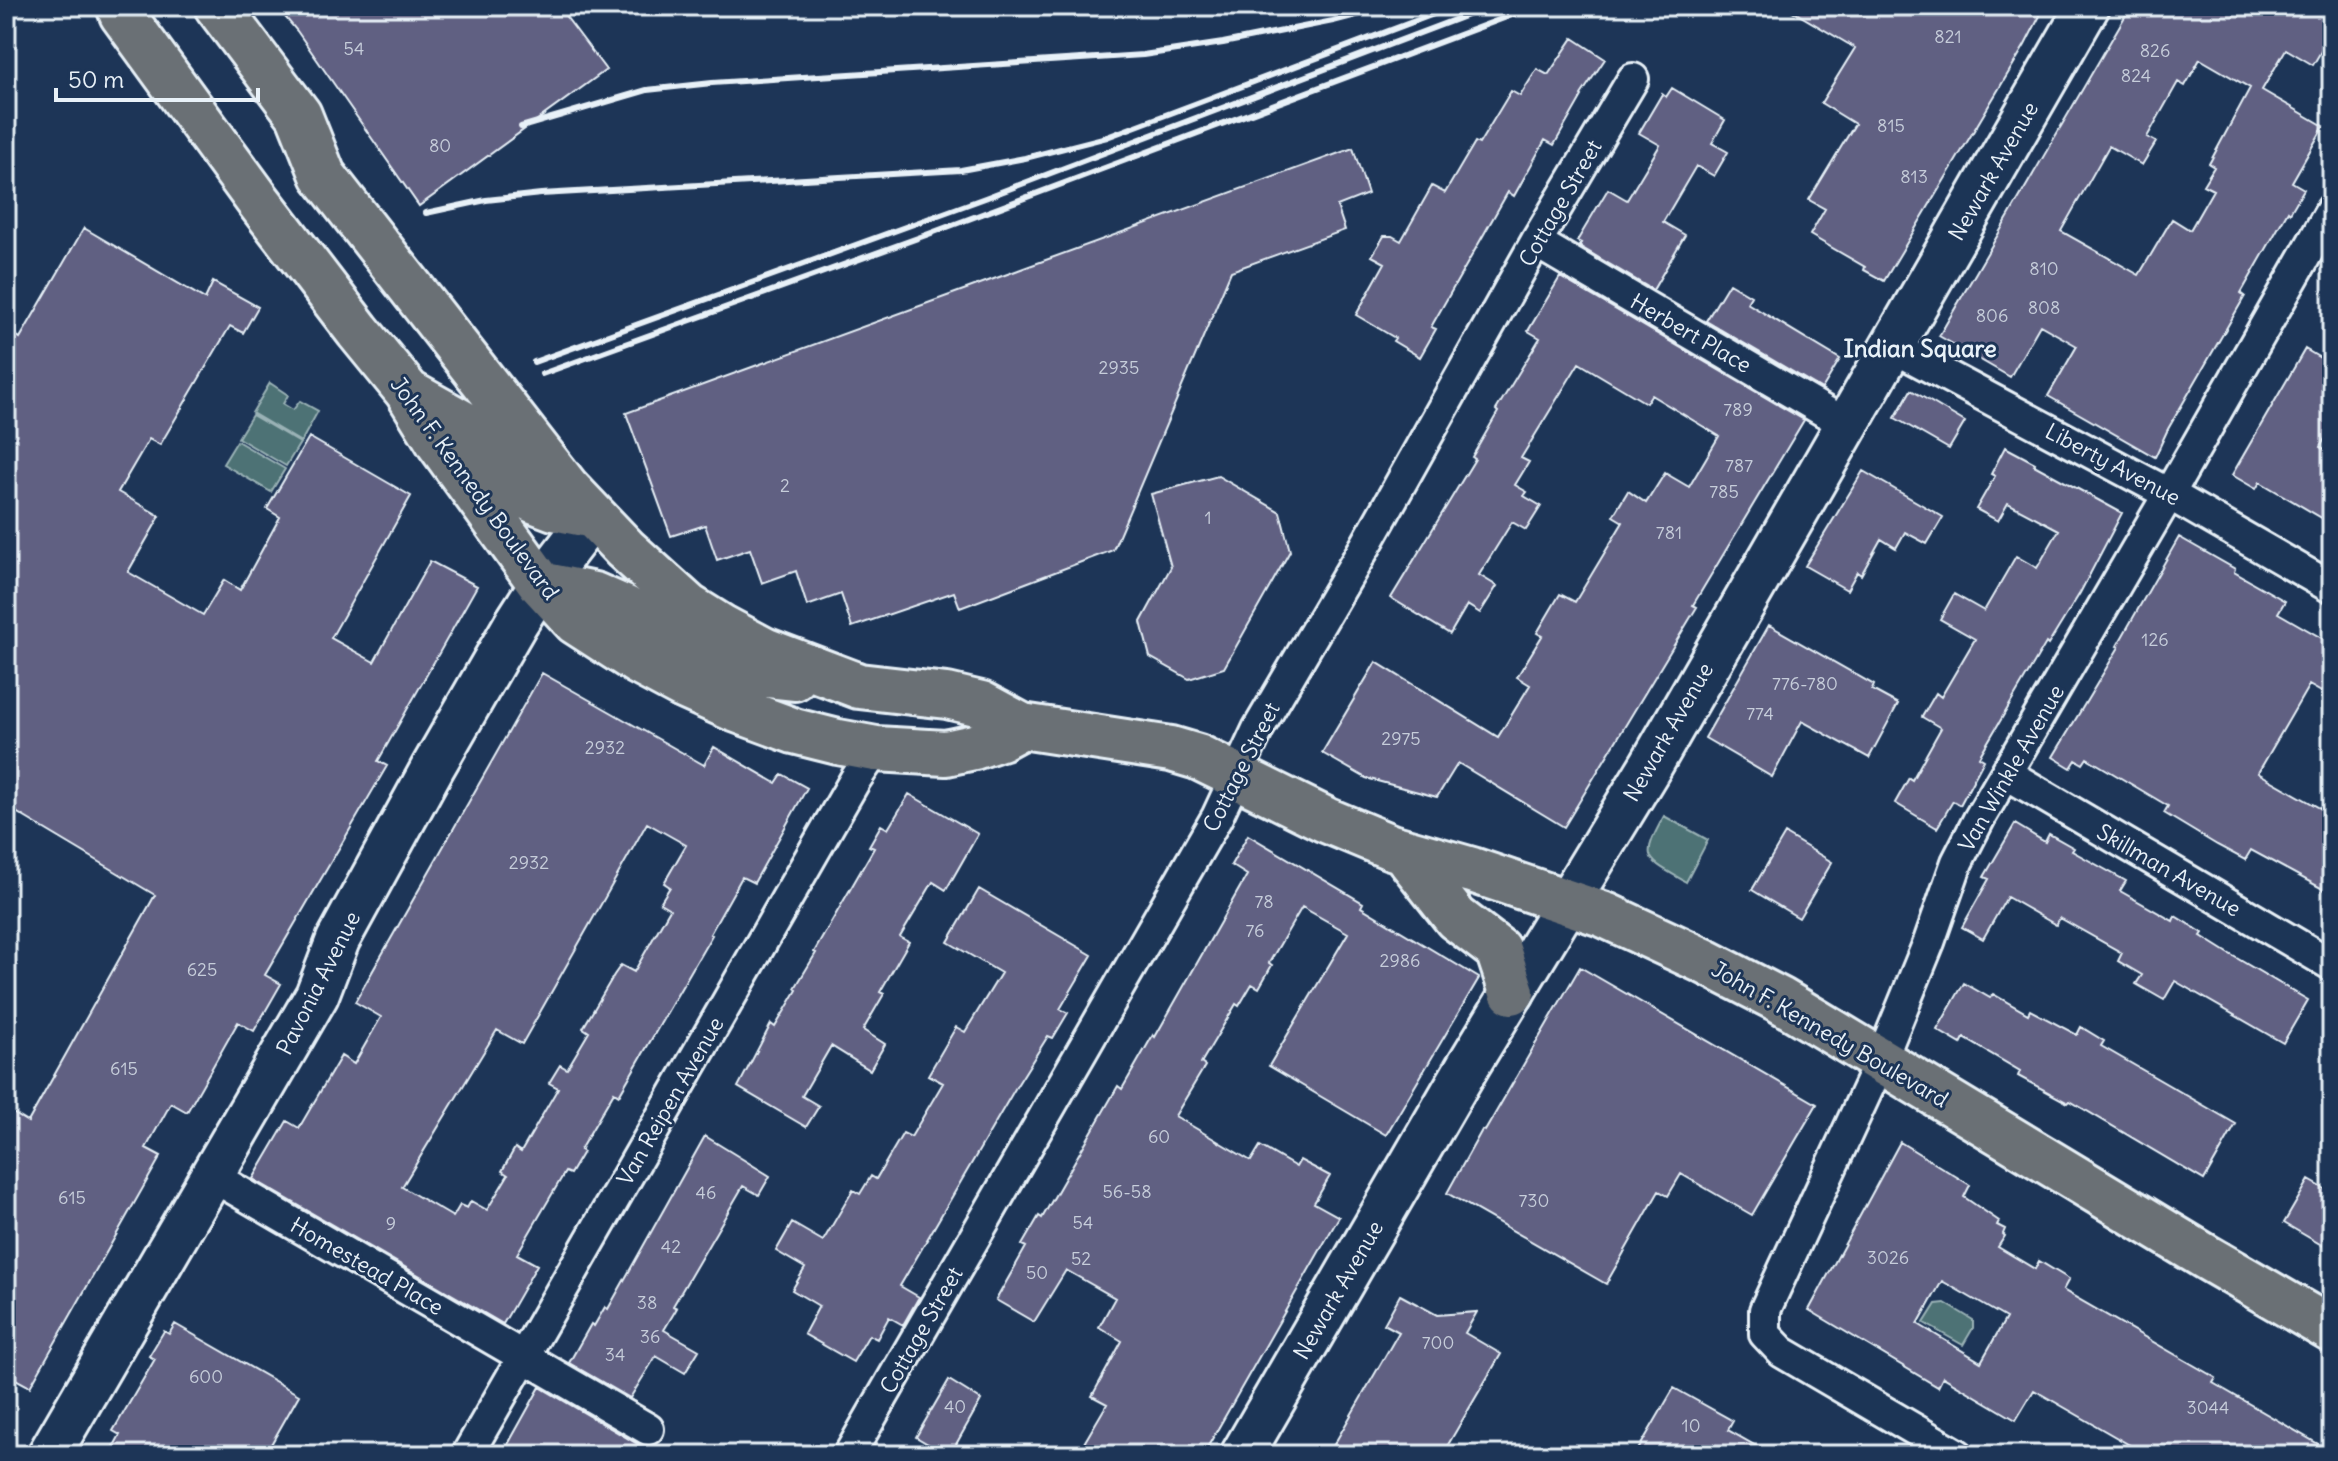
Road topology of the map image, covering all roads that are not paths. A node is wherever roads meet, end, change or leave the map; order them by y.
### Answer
1 (184, 6) edge
2 (217, 6) edge
3 (2088, 6) edge
4 (117, 9) edge
5 (1633, 79) dead end
6 (323, 175) junction
7 (2332, 209) edge
8 (1536, 242) junction
9 (1891, 346) junction
10 (407, 391) junction
11 (1846, 424) junction
12 (2169, 494) junction
13 (593, 516) junction
14 (541, 584) junction
15 (2332, 588) edge
16 (859, 686) junction
17 (1022, 726) junction
18 (876, 749) junction
19 (2007, 774) junction
20 (1235, 775) junction
21 (1404, 852) junction
22 (1568, 902) junction
23 (2332, 965) edge
24 (1512, 992) junction
25 (1880, 1062) junction
26 (212, 1176) junction
27 (2332, 1330) edge
28 (522, 1357) junction
29 (648, 1429) dead end
30 (49, 1455) edge
31 (467, 1455) edge
32 (849, 1455) edge
33 (1242, 1455) edge
34 (1958, 1455) edge

1 - 6 main road
2 - 6 main road, John F. Kennedy Boulevard
3 - 9 main road, Newark Avenue
4 - 10 main road, John F. Kennedy Boulevard
5 - 8 street, Cottage Street
6 - 13 main road, John F. Kennedy Boulevard
7 - 12 street, Van Winkle Avenue
8 - 11 street, Herbert Place
8 - 20 street, Cottage Street
9 - 11 main road, Newark Avenue
9 - 12 street, Liberty Avenue
10 - 13 main road
10 - 14 main road, John F. Kennedy Boulevard
11 - 22 main road, Newark Avenue
12 - 15 street, Liberty Avenue
12 - 19 street, Van Winkle Avenue
13 - 14 main road, Pavonia Avenue
13 - 16 main road, John F. Kennedy Boulevard
14 - 16 main road
14 - 18 main road, John F. Kennedy Boulevard
14 - 26 main road, Pavonia Avenue
16 - 17 main road, John F. Kennedy Boulevard
17 - 18 main road, John F. Kennedy Boulevard
17 - 20 main road, John F. Kennedy Boulevard
18 - 28 street, Van Reipen Avenue
19 - 23 street, Skillman Avenue
19 - 25 street, Van Winkle Avenue
20 - 21 main road, John F. Kennedy Boulevard
20 - 32 street, Cottage Street
21 - 22 main road, John F. Kennedy Boulevard
21 - 24 main road
22 - 24 main road, Newark Avenue
22 - 25 main road, John F. Kennedy Boulevard
24 - 33 main road, Newark Avenue
25 - 27 main road, John F. Kennedy Boulevard
25 - 34 street, Van Winkle Avenue
26 - 28 street, Homestead Place
26 - 30 main road, Pavonia Avenue
28 - 29 street, Homestead Place
28 - 31 street, Van Reipen Avenue

